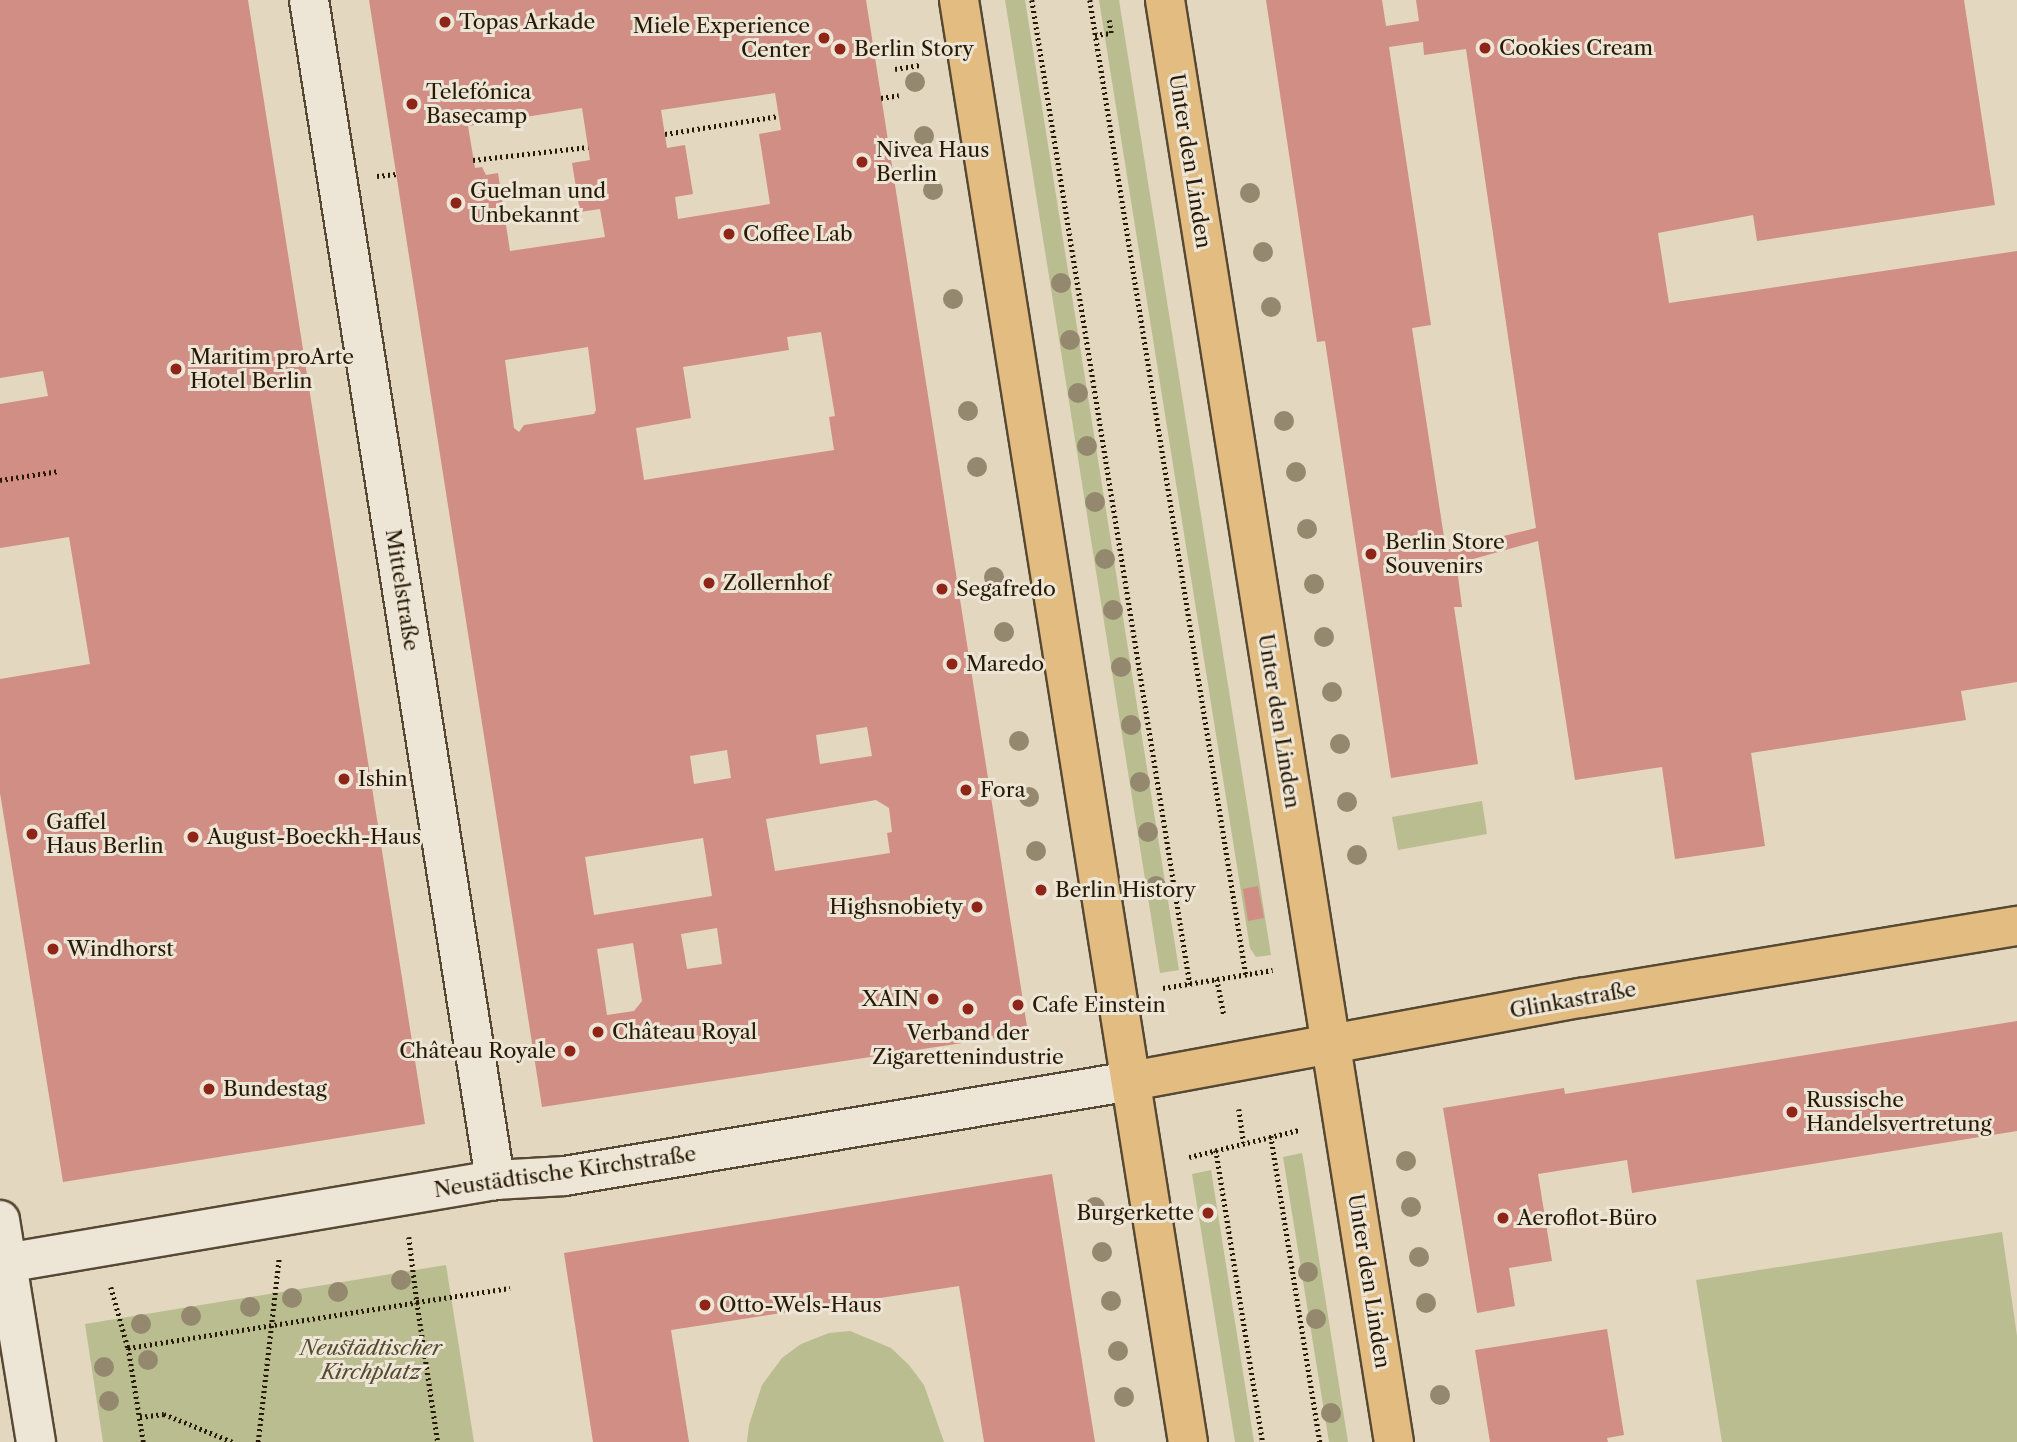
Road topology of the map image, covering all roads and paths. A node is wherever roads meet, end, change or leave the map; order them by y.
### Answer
1 (309, 0) edge
2 (959, 0) edge
3 (1032, 0) edge
4 (1090, 0) edge
5 (1165, 0) edge
6 (1109, 20) dead end
7 (1095, 35) junction
8 (920, 65) dead end
9 (895, 69) dead end
10 (899, 95) dead end
11 (881, 98) dead end
12 (779, 116) dead end
13 (665, 134) dead end
14 (588, 147) dead end
15 (473, 160) dead end
16 (60, 471) dead end
17 (0, 481) edge
18 (2017, 926) edge
19 (1273, 970) dead end
20 (1246, 975) junction
21 (1217, 979) junction
22 (1190, 984) junction
23 (1163, 988) dead end
24 (1224, 1014) dead end
25 (1331, 1043) junction
26 (1131, 1081) junction
27 (1239, 1110) dead end
28 (1298, 1129) dead end
29 (1271, 1136) junction
30 (1244, 1143) junction
31 (1216, 1150) junction
32 (1189, 1157) dead end
33 (495, 1180) junction
34 (403, 1195) junction
35 (285, 1215) junction
36 (0, 1220) edge
37 (3, 1263) edge
38 (510, 1288) dead end
39 (113, 1299) dead end
40 (417, 1302) junction
41 (271, 1324) junction
42 (128, 1348) junction
43 (140, 1417) junction
44 (36, 1442) edge
45 (143, 1442) edge
46 (233, 1442) edge
47 (258, 1442) edge
48 (438, 1442) edge
49 (1188, 1442) edge
50 (1263, 1442) edge
51 (1320, 1442) edge
52 (1394, 1442) edge

1 - 33 street, Mittelstraße
2 - 26 main road
3 - 22 path
4 - 7 path
5 - 25 main road, Unter den Linden
6 - 7 path
7 - 20 path
8 - 9 path
10 - 11 path
12 - 13 path
14 - 15 path
16 - 17 path
18 - 25 main road, Glinkastraße
19 - 20 path
20 - 21 path
21 - 22 path
21 - 24 path
22 - 23 path
25 - 26 main road, Glinkastraße
25 - 52 main road, Unter den Linden
26 - 33 street, Neustädtische Kirchstraße
26 - 49 main road
27 - 30 path
28 - 29 path
29 - 30 path
29 - 51 path
30 - 31 path
31 - 32 path
31 - 50 path
33 - 34 street, Neustädtische Kirchstraße
34 - 35 street, Neustädtische Kirchstraße
34 - 40 path
35 - 37 street, Neustädtische Kirchstraße
35 - 41 path
36 - 37 street
37 - 44 street
38 - 40 path
39 - 42 path
40 - 41 path
40 - 48 path
41 - 42 path
41 - 47 path
42 - 43 path
43 - 45 path
43 - 46 path

